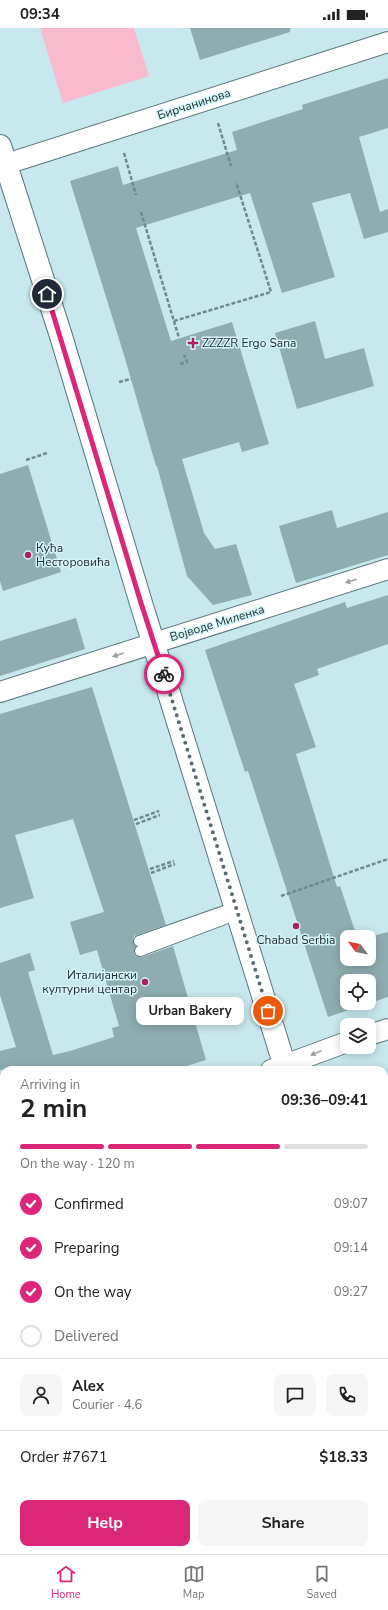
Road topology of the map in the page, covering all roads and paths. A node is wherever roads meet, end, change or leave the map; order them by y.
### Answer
1 (388, 42) edge
2 (218, 123) dead end
3 (124, 153) dead end
4 (2, 159) edge
5 (231, 166) dead end
6 (236, 182) dead end
7 (136, 195) dead end
8 (141, 212) dead end
9 (174, 321) junction
10 (179, 338) dead end
11 (184, 355) dead end
12 (180, 364) dead end
13 (131, 379) dead end
14 (119, 382) dead end
15 (47, 453) dead end
16 (26, 460) dead end
17 (388, 569) edge
18 (155, 643) junction
19 (0, 692) edge
20 (158, 811) dead end
21 (160, 815) dead end
22 (134, 820) dead end
23 (136, 824) dead end
24 (388, 859) edge
25 (150, 869) dead end
26 (151, 873) dead end
27 (281, 896) dead end
28 (237, 911) junction
29 (140, 946) dead end
30 (388, 1029) edge
31 (376, 1033) edge
32 (340, 1045) edge
33 (279, 1066) edge
34 (287, 1066) edge

1 - 4 street, Бирчанинова
2 - 5 path
3 - 7 path
4 - 18 main road
6 - 9 path
8 - 9 path
9 - 10 path
11 - 12 path
13 - 14 path
15 - 16 path
17 -> 18 street, Војводе Миленка
18 -> 19 street, Војводе Миленка
18 - 28 main road
20 - 22 path
21 - 23 path
24 - 27 path
25 - 26 path
28 - 29 lane
28 - 33 main road
30 - 31 street
32 -> 34 street

